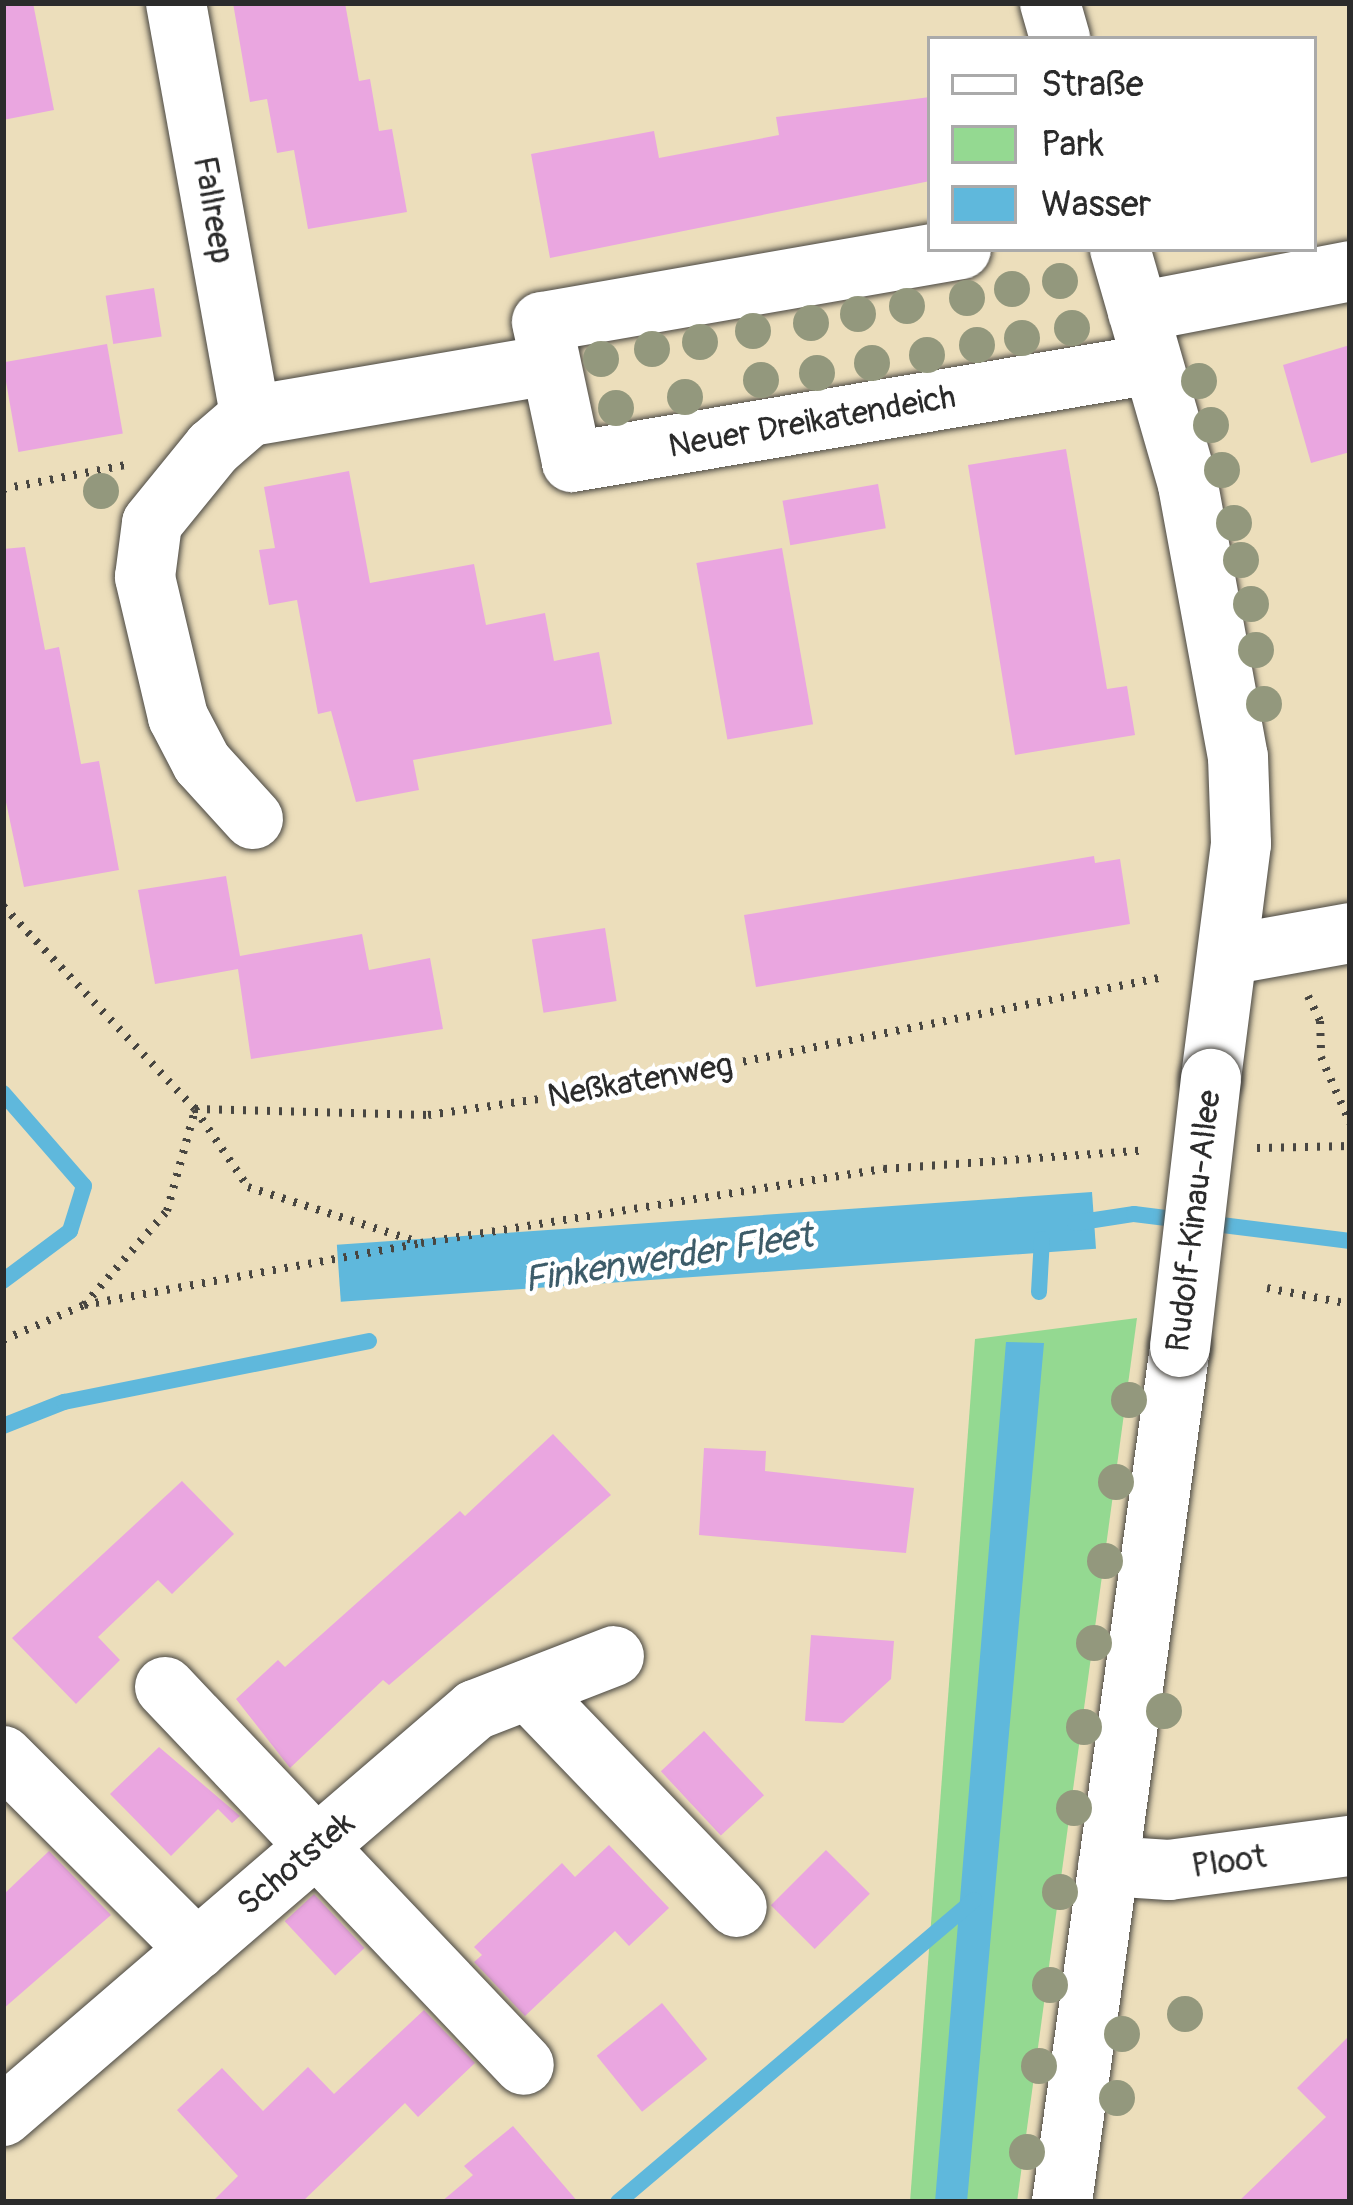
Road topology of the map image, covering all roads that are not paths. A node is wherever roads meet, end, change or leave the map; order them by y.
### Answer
1 (176, 3) edge
2 (1050, 3) edge
3 (1059, 36) edge
4 (944, 252) edge
5 (1121, 252) edge
6 (1350, 271) edge
7 (1145, 338) junction
8 (548, 365) junction
9 (231, 432) junction
10 (253, 819) dead end
11 (1350, 933) edge
12 (1228, 955) junction
13 (614, 1656) dead end
14 (165, 1687) dead end
15 (528, 1690) junction
16 (3, 1756) edge
17 (319, 1845) junction
18 (1350, 1846) edge
19 (1108, 1866) junction
20 (737, 1907) dead end
21 (197, 1948) junction
22 (524, 2065) dead end
23 (3, 2116) edge
24 (1062, 2202) edge

1 - 9 street, Fallreep
2 - 3 street
4 - 8 street, Neuer Dreikatendeich
5 - 7 street, Rudolf-Kinau-Allee
6 - 7 street, Neuer Dreikatendeich
7 - 8 street, Neuer Dreikatendeich
7 - 12 street, Rudolf-Kinau-Allee
8 - 9 street
9 - 10 street
11 - 12 street
12 - 19 street, Rudolf-Kinau-Allee, bridge
13 - 15 street, Schotstek
14 - 17 street
15 - 17 street, Schotstek
15 - 20 street
16 - 21 street
17 - 21 street, Schotstek
17 - 22 street
18 - 19 street, Ploot
19 - 24 street, Rudolf-Kinau-Allee
21 - 23 street, Schotstek

